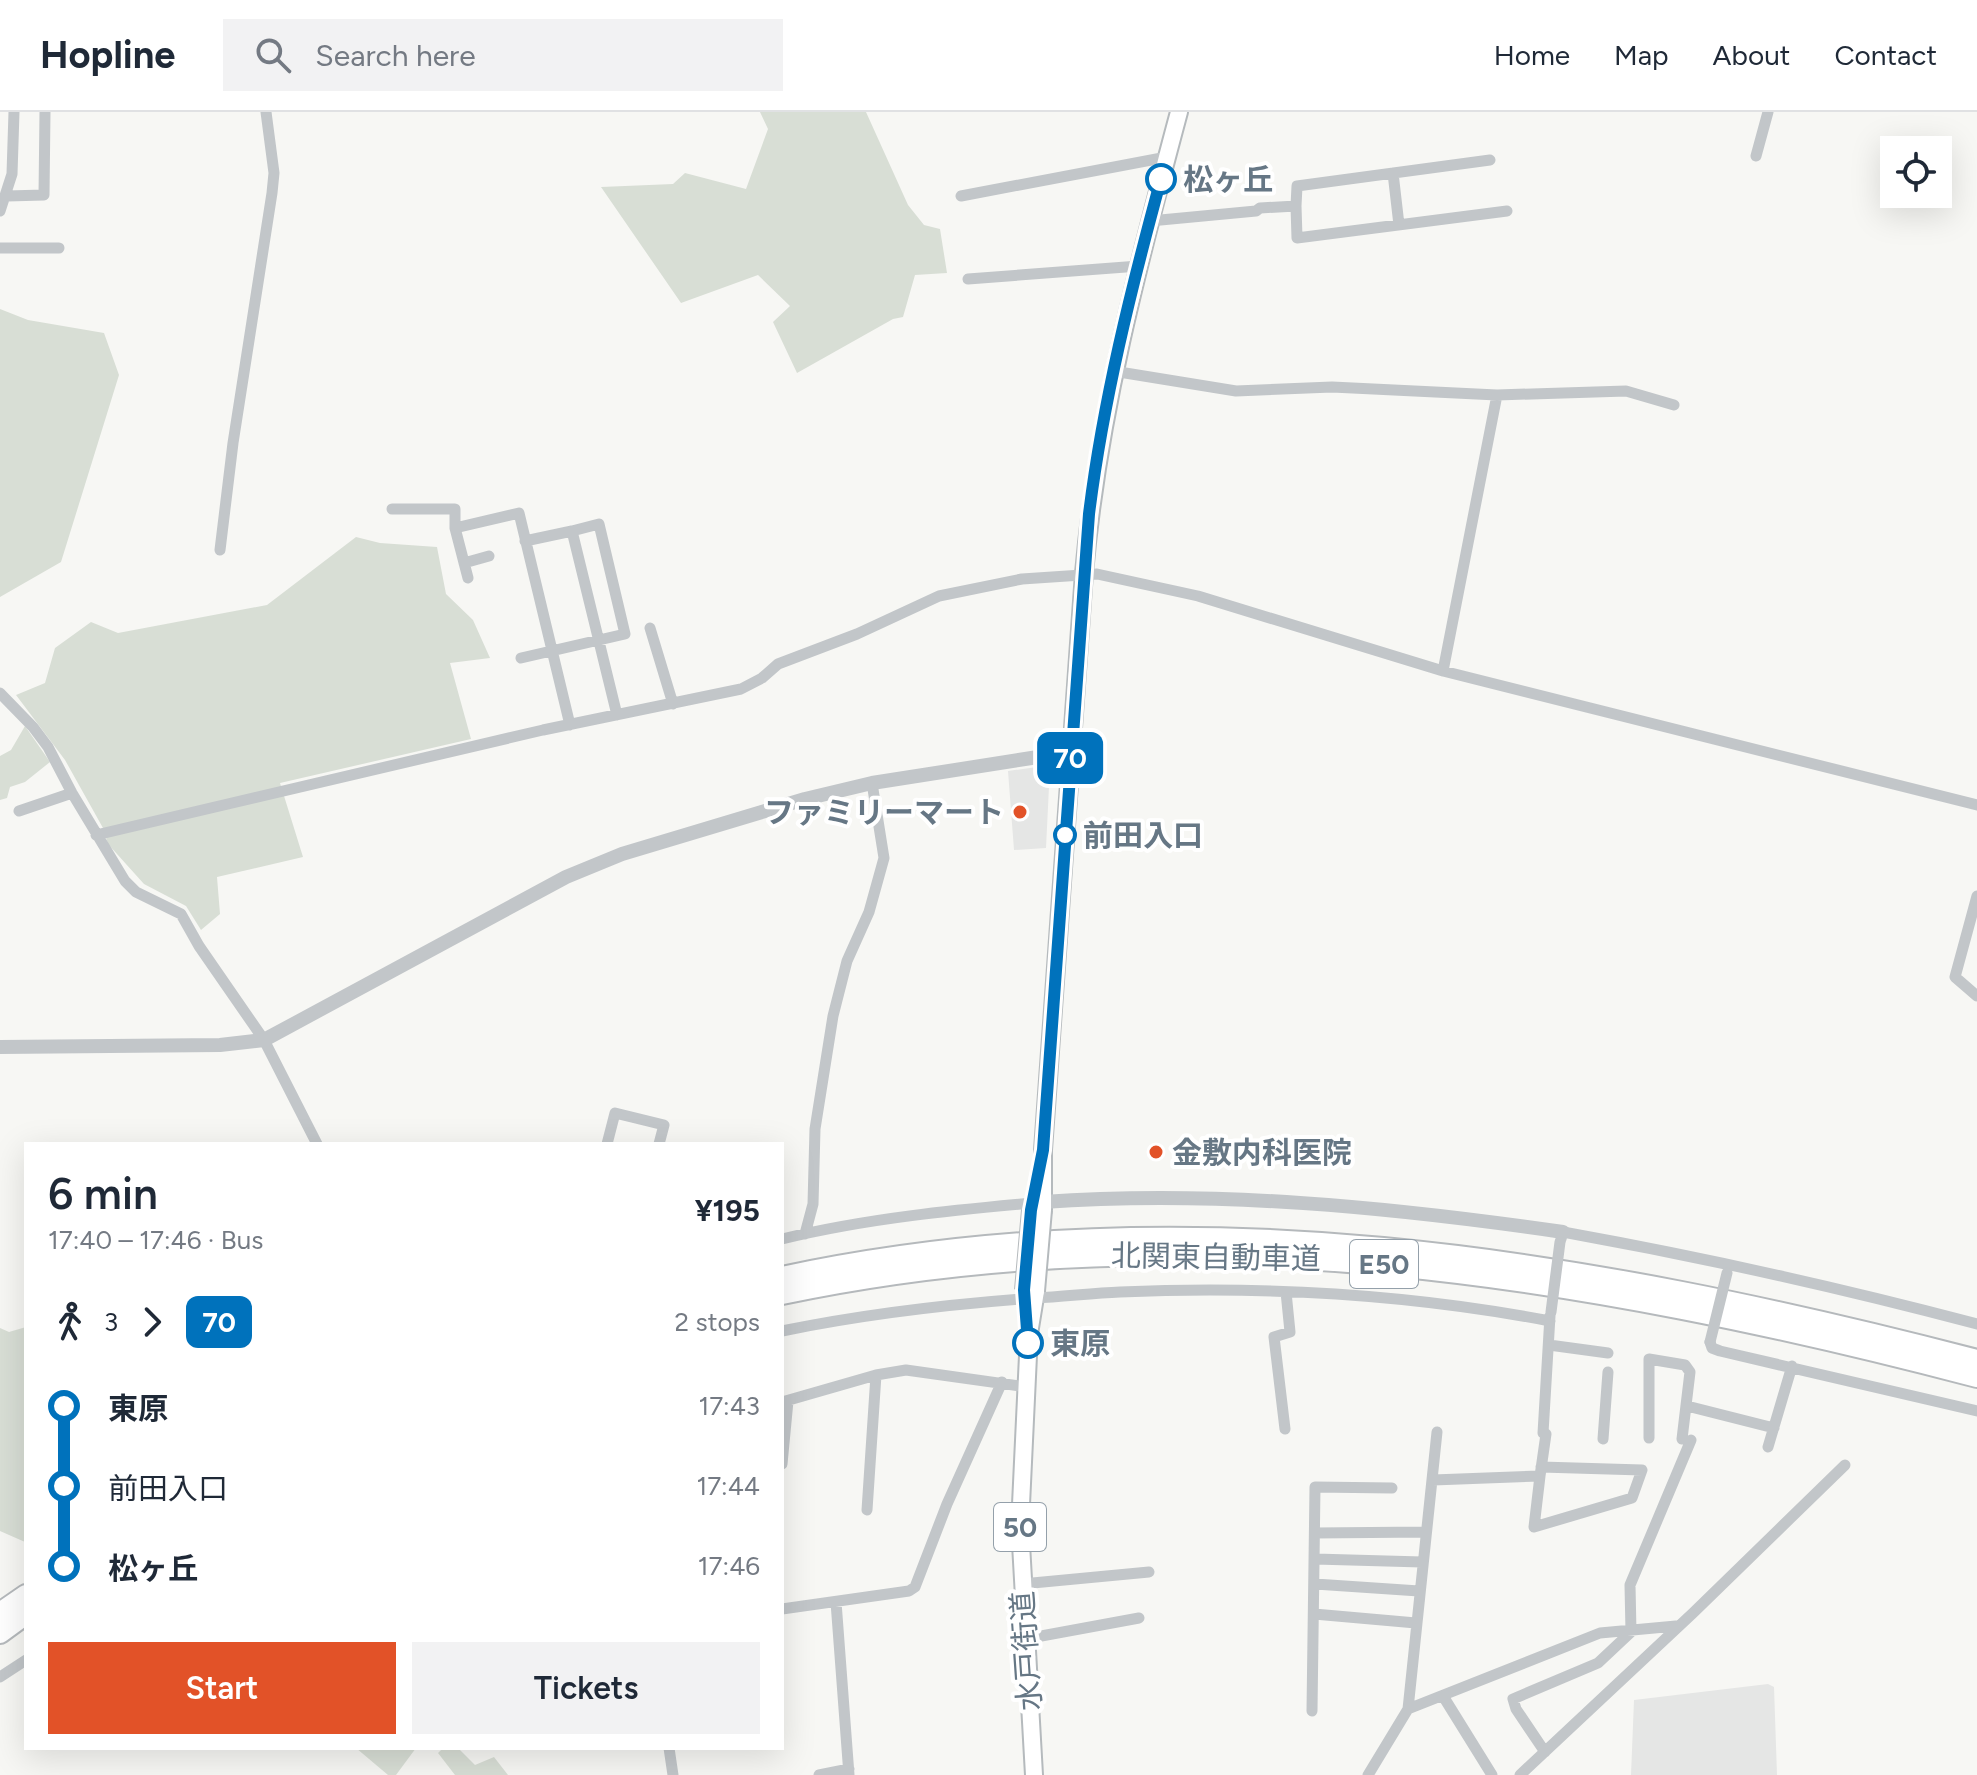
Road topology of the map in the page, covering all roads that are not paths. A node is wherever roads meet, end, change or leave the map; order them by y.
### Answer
1 (14, 112) edge
2 (45, 112) edge
3 (266, 112) edge
4 (1179, 112) edge
5 (1768, 112) edge
6 (1756, 156) dead end
7 (1167, 157) junction
8 (1490, 160) dead end
9 (1393, 173) junction
10 (7, 196) junction
11 (961, 196) dead end
12 (1296, 206) junction
13 (0, 211) edge
14 (1507, 211) dead end
15 (1150, 221) junction
16 (1399, 225) junction
17 (0, 248) edge
18 (59, 248) dead end
19 (1139, 266) junction
20 (968, 279) dead end
21 (1113, 371) junction
22 (1497, 395) junction
23 (1674, 405) dead end
24 (392, 509) dead end
25 (455, 528) junction
26 (572, 531) junction
27 (525, 541) junction
28 (220, 550) dead end
29 (489, 556) dead end
30 (464, 563) junction
31 (1084, 573) junction
32 (468, 578) dead end
33 (650, 628) dead end
34 (599, 640) junction
35 (551, 652) junction
36 (521, 658) dead end
37 (1443, 671) junction
38 (0, 693) edge
39 (673, 704) junction
40 (617, 715) junction
41 (570, 725) junction
42 (1070, 756) junction
43 (872, 783) junction
44 (72, 793) junction
45 (1977, 805) edge
46 (19, 811) dead end
47 (96, 835) junction
48 (1977, 896) edge
49 (1971, 941) edge
50 (1977, 996) edge
51 (264, 1040) junction
52 (0, 1047) edge
53 (316, 1142) edge
54 (608, 1142) edge
55 (660, 1142) edge
56 (1037, 1206) junction
57 (805, 1234) junction
58 (1562, 1237) junction
59 (784, 1239) edge
60 (1728, 1269) junction
61 (784, 1277) edge
62 (1286, 1292) junction
63 (784, 1294) edge
64 (1030, 1294) junction
65 (1550, 1316) junction
66 (1977, 1324) edge
67 (784, 1331) edge
68 (1549, 1345) junction
69 (1608, 1353) dead end
70 (1977, 1360) edge
71 (1792, 1366) junction
72 (1608, 1372) dead end
73 (876, 1375) junction
74 (1977, 1377) edge
75 (1002, 1382) junction
76 (1027, 1387) junction
77 (785, 1402) edge
78 (1687, 1406) junction
79 (1977, 1411) edge
80 (784, 1423) edge
81 (1774, 1428) junction
82 (1285, 1429) dead end
83 (1437, 1432) dead end
84 (1649, 1438) dead end
85 (1603, 1439) dead end
86 (1768, 1447) dead end
87 (1845, 1465) dead end
88 (1541, 1471) junction
89 (1433, 1480) junction
90 (1392, 1488) dead end
91 (867, 1510) dead end
92 (1426, 1532) junction
93 (1315, 1533) junction
94 (1315, 1559) junction
95 (1422, 1562) junction
96 (1149, 1572) dead end
97 (1022, 1584) junction
98 (1315, 1584) junction
99 (1419, 1591) junction
100 (24, 1596) edge
101 (836, 1602) junction
102 (784, 1609) edge
103 (0, 1613) edge
104 (1314, 1614) junction
105 (24, 1615) edge
106 (1139, 1618) dead end
107 (1416, 1623) junction
108 (1676, 1626) junction
109 (1631, 1632) junction
110 (0, 1633) edge
111 (1025, 1639) junction
112 (24, 1661) edge
113 (0, 1677) edge
114 (1443, 1696) junction
115 (1408, 1709) junction
116 (1312, 1711) dead end
117 (669, 1750) edge
118 (1545, 1752) junction
119 (849, 1772) edge
120 (673, 1775) edge
121 (819, 1775) edge
122 (1034, 1775) edge
123 (1368, 1775) edge
124 (1492, 1775) edge
125 (1520, 1775) edge

1 - 10 street
2 - 10 street
3 - 28 street
4 - 7 main road, 水戸街道 / 50
5 - 6 street
7 - 11 street
7 - 15 main road, 水戸街道 / 50
8 - 9 street
9 - 12 street
9 - 16 street
10 - 13 street
12 - 15 street
12 - 16 street
14 - 16 street
15 - 19 main road, 水戸街道 / 50
17 - 18 street
19 - 20 street
19 - 21 main road, 水戸街道 / 50
21 - 22 street
21 - 31 main road, 水戸街道 / 50
22 - 23 street
22 - 37 street
24 - 25 street
25 - 27 street
25 - 30 street
26 - 27 street
26 - 34 street
26 - 34 street
27 - 35 street
29 - 30 street
30 - 32 street
31 - 37 street
31 - 39 street
31 - 42 main road, 水戸街道 / 50
33 - 39 street
34 - 35 street
34 - 40 street
35 - 36 street
35 - 41 street
37 - 45 street
38 - 44 street
39 - 40 street
40 - 41 street
41 - 47 street
42 - 43 street
42 - 56 main road, 水戸街道 / 50
43 - 51 street
43 - 57 street
44 - 46 street
44 - 47 street
47 - 51 street
48 - 49 street
49 - 50 street
51 - 52 street
51 - 53 street
54 - 55 street
56 - 57 street
56 - 58 street
56 - 64 main road, 水戸街道 / 50, bridge
57 - 59 street
58 - 60 street
58 - 65 street, bridge
60 - 66 street
60 - 71 street, bridge
61 - 70 highway, 北関東自動車道 / E50
62 - 64 street
62 - 65 street
62 - 82 street
63 - 74 highway, 北関東自動車道 / E50
64 - 67 street
64 - 76 main road, 水戸街道 / 50
65 - 68 street
68 - 69 street
68 - 88 street
71 - 79 street
71 - 81 street
72 - 85 street
73 - 75 street
73 - 77 street
73 - 91 street
75 - 76 street
75 - 101 street
76 - 97 main road, 水戸街道 / 50
77 - 80 street
78 - 81 street
78 - 84 street
78 - 109 street
81 - 86 street
83 - 89 street
87 - 108 street
88 - 88 street
88 - 89 street
89 - 92 street
90 - 93 street
92 - 93 street
92 - 95 street
93 - 94 street
94 - 95 street
94 - 98 street
95 - 99 street
96 - 97 street
97 - 111 main road, 水戸街道 / 50
98 - 99 street
98 - 104 street
99 - 107 street
100 - 103 highway
101 - 102 street
101 - 119 street
104 - 107 street
104 - 116 street
105 - 110 highway
106 - 111 street
107 - 115 street
108 - 109 street
108 - 118 street
109 - 114 street
109 - 118 street
111 - 122 main road, 水戸街道 / 50
112 - 113 street
114 - 115 street
114 - 124 street
115 - 123 street
117 - 120 street
118 - 125 street
119 - 121 street

